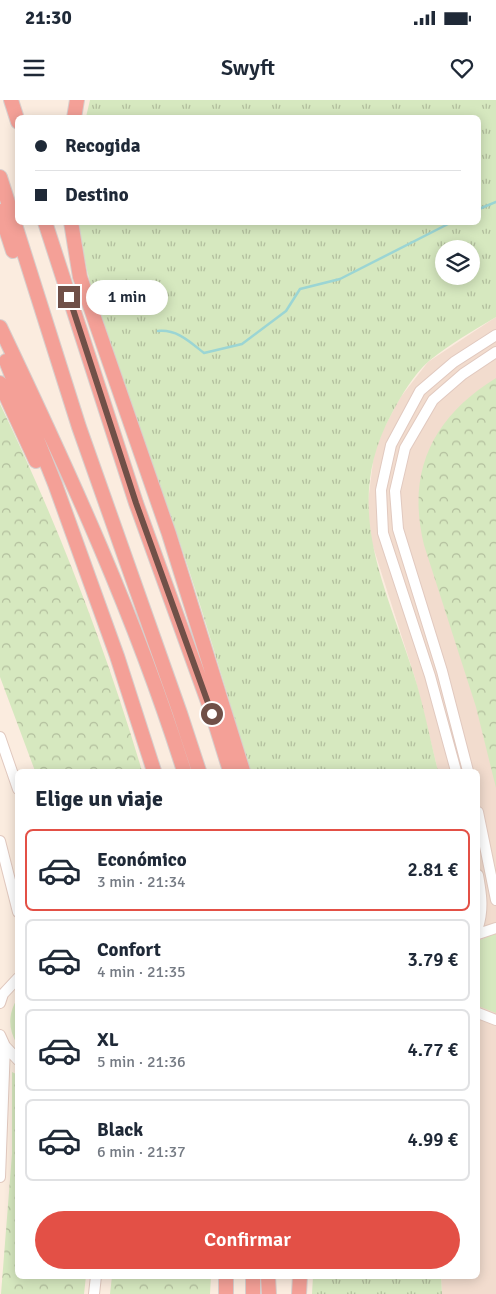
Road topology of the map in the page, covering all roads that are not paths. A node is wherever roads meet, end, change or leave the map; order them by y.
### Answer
1 (13, 100) edge
2 (78, 100) edge
3 (17, 115) edge
4 (75, 115) edge
5 (0, 177) edge
6 (0, 211) edge
7 (15, 225) edge
8 (15, 225) edge
9 (46, 225) edge
10 (71, 225) edge
11 (0, 327) edge
12 (49, 333) junction
13 (496, 335) edge
14 (0, 346) edge
15 (496, 352) edge
16 (0, 383) edge
17 (87, 576) junction
18 (0, 737) edge
19 (153, 769) edge
20 (183, 769) edge
21 (198, 769) edge
22 (229, 769) edge
23 (242, 769) edge
24 (455, 769) edge
25 (467, 769) edge
26 (15, 780) edge
27 (480, 822) edge
28 (0, 841) edge
29 (480, 886) edge
30 (15, 900) edge
31 (496, 900) edge
32 (480, 920) edge
33 (496, 928) edge
34 (480, 933) edge
35 (15, 981) edge
36 (0, 1003) edge
37 (480, 1014) edge
38 (492, 1019) edge
39 (496, 1028) edge
40 (0, 1035) edge
41 (5, 1046) junction
42 (15, 1057) edge
43 (0, 1177) edge
44 (96, 1279) edge
45 (226, 1279) edge
46 (253, 1279) edge
47 (268, 1279) edge
48 (300, 1279) edge
49 (94, 1294) edge
50 (226, 1294) edge
51 (253, 1294) edge
52 (268, 1294) edge
53 (299, 1294) edge

1 - 3 highway
2 - 4 highway
5 - 7 highway
6 - 12 highway
8 - 12 highway
9 - 22 highway
10 - 23 highway
11 - 20 highway
12 - 21 highway
13 - 24 street
14 - 17 highway
15 - 25 street
16 - 17 highway
17 - 19 highway
18 - 26 street
27 - 31 street
28 - 30 street
29 - 32 street
33 - 34 street
35 - 36 street
37 - 38 street
38 - 39 street
40 - 41 street
41 - 42 street
41 - 43 street
44 - 49 street
45 - 50 highway
46 - 51 highway
47 - 52 highway
48 - 53 highway

